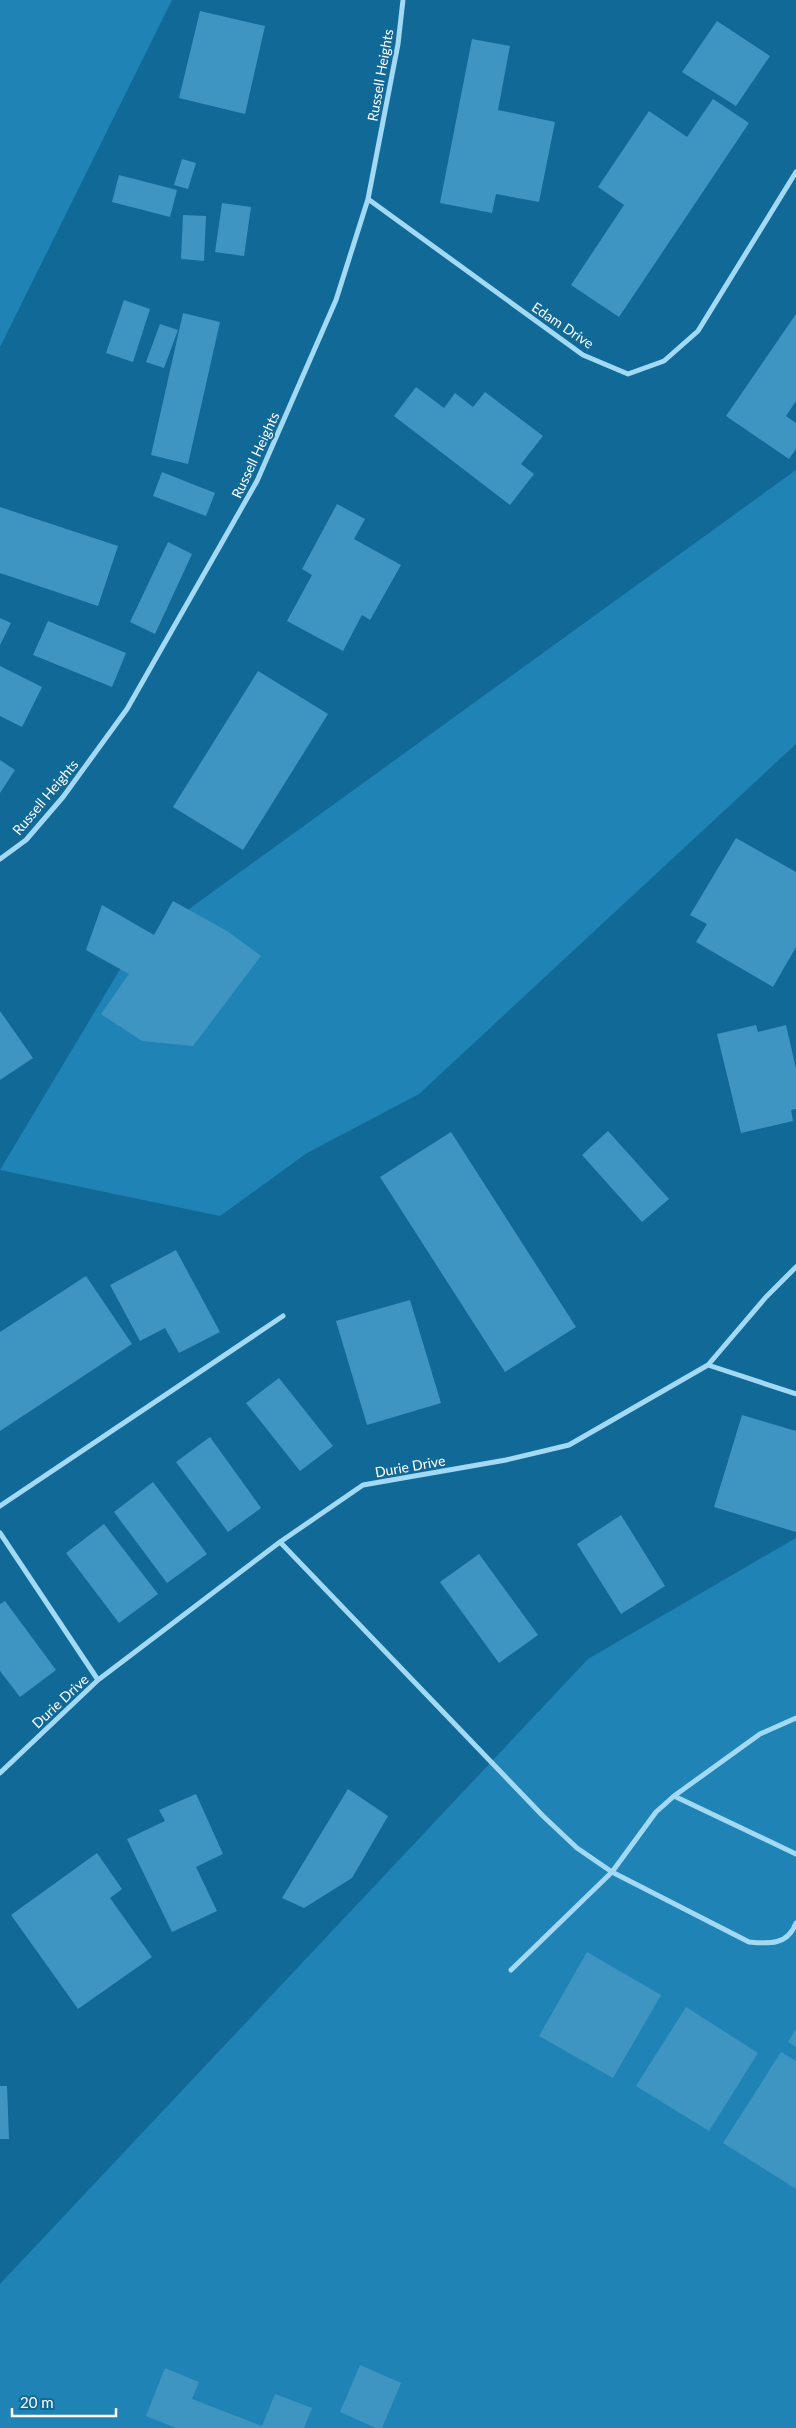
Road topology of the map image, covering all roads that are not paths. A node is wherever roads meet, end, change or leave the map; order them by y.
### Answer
1 (404, 0) edge
2 (796, 172) edge
3 (368, 199) junction
4 (0, 859) edge
5 (796, 1267) edge
6 (283, 1316) dead end
7 (708, 1365) junction
8 (796, 1394) edge
9 (0, 1506) edge
10 (0, 1534) edge
11 (280, 1542) junction
12 (98, 1680) junction
13 (796, 1718) edge
14 (0, 1773) edge
15 (674, 1796) junction
16 (796, 1854) edge
17 (612, 1872) junction
18 (796, 1923) edge
19 (511, 1970) dead end

1 - 3 street, Russell Heights
2 - 3 street, Edam Drive
3 - 4 street, Russell Heights
5 - 7 street, Durie Drive
6 - 9 street
7 - 8 street
7 - 11 street, Durie Drive
10 - 12 street
11 - 12 street, Durie Drive
11 - 17 street
12 - 14 street, Durie Drive
13 - 15 street
15 - 16 street
15 - 17 street
17 - 18 street
17 - 19 street

